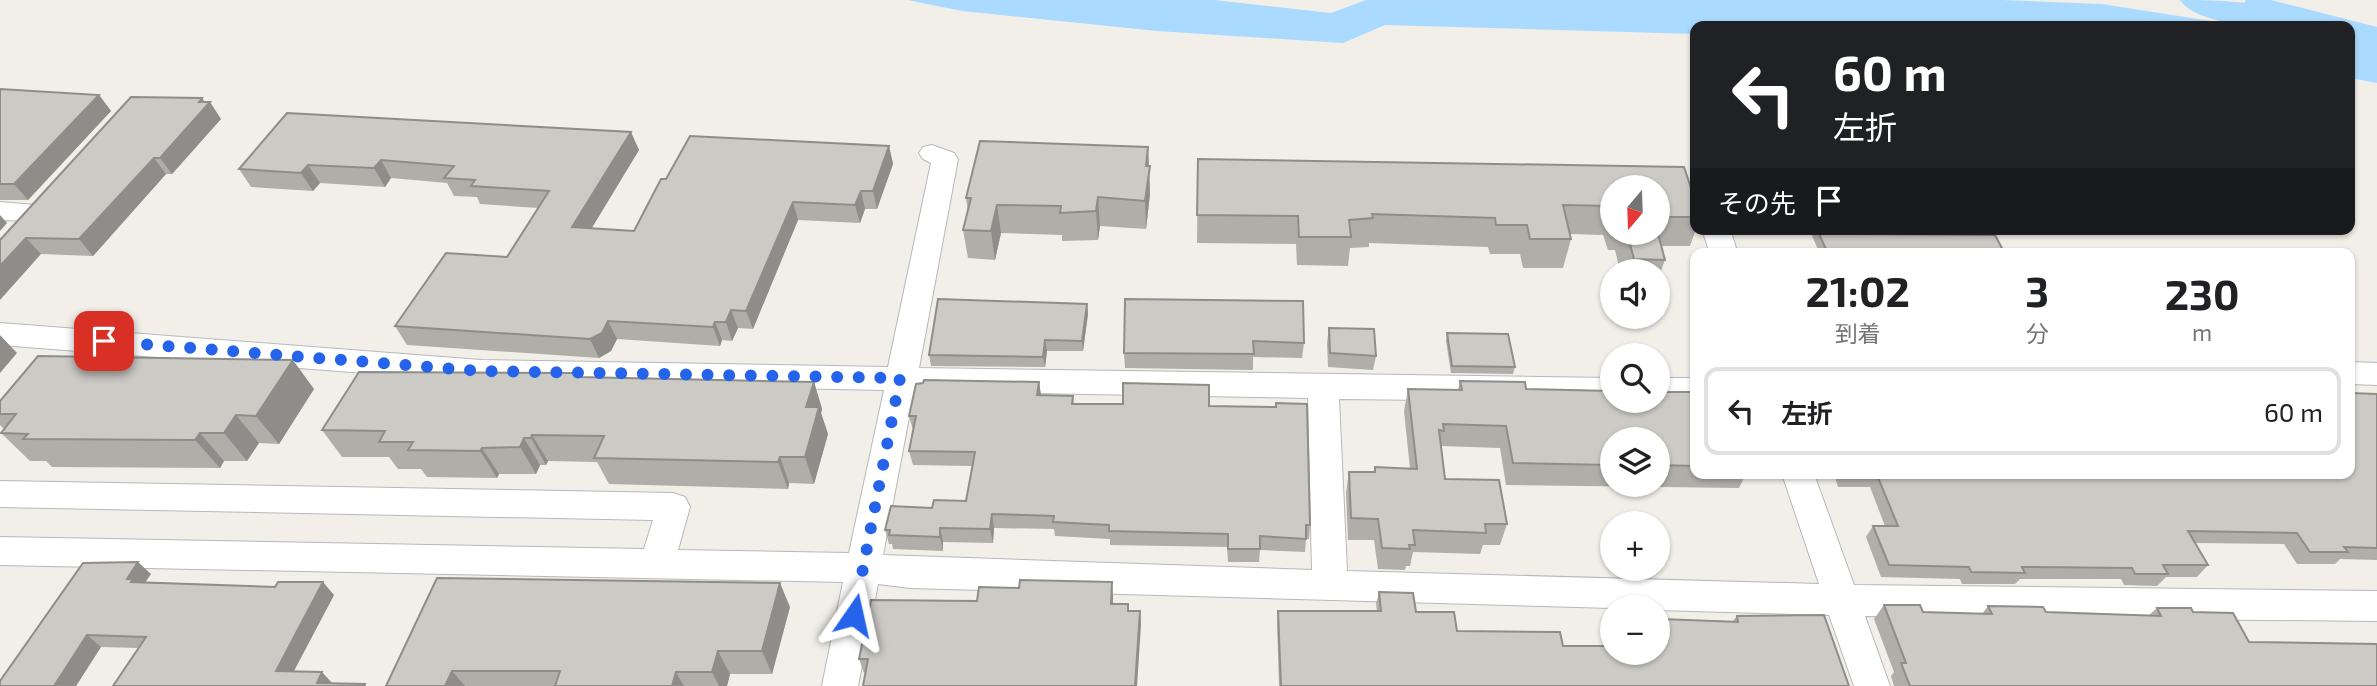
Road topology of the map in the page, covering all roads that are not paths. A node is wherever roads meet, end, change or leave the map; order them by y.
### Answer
1 (932, 153) dead end
2 (55, 192) edge
3 (0, 211) edge
4 (37, 212) junction
5 (18, 232) edge
6 (0, 334) edge
7 (79, 338) junction
8 (53, 371) edge
9 (2355, 373) edge
10 (2377, 374) edge
11 (900, 378) junction
12 (1323, 387) junction
13 (1600, 390) edge
14 (1670, 390) edge
15 (1690, 390) edge
16 (1800, 479) edge
17 (0, 494) edge
18 (0, 551) edge
19 (657, 563) junction
20 (863, 568) junction
21 (1330, 585) junction
22 (1841, 599) junction
23 (2377, 607) edge
24 (840, 686) edge
25 (1872, 686) edge

1 - 11 street
2 - 4 street
3 - 4 street
4 - 5 street
6 - 7 street
7 - 8 street
7 - 11 street
9 - 10 street
11 - 12 street
11 - 20 street
12 - 13 street
12 - 21 street
14 - 15 street
16 - 22 street
17 - 19 street
18 - 19 street
19 - 20 street
20 - 21 street
20 - 24 street
21 - 22 street
22 - 23 street
22 - 25 street

